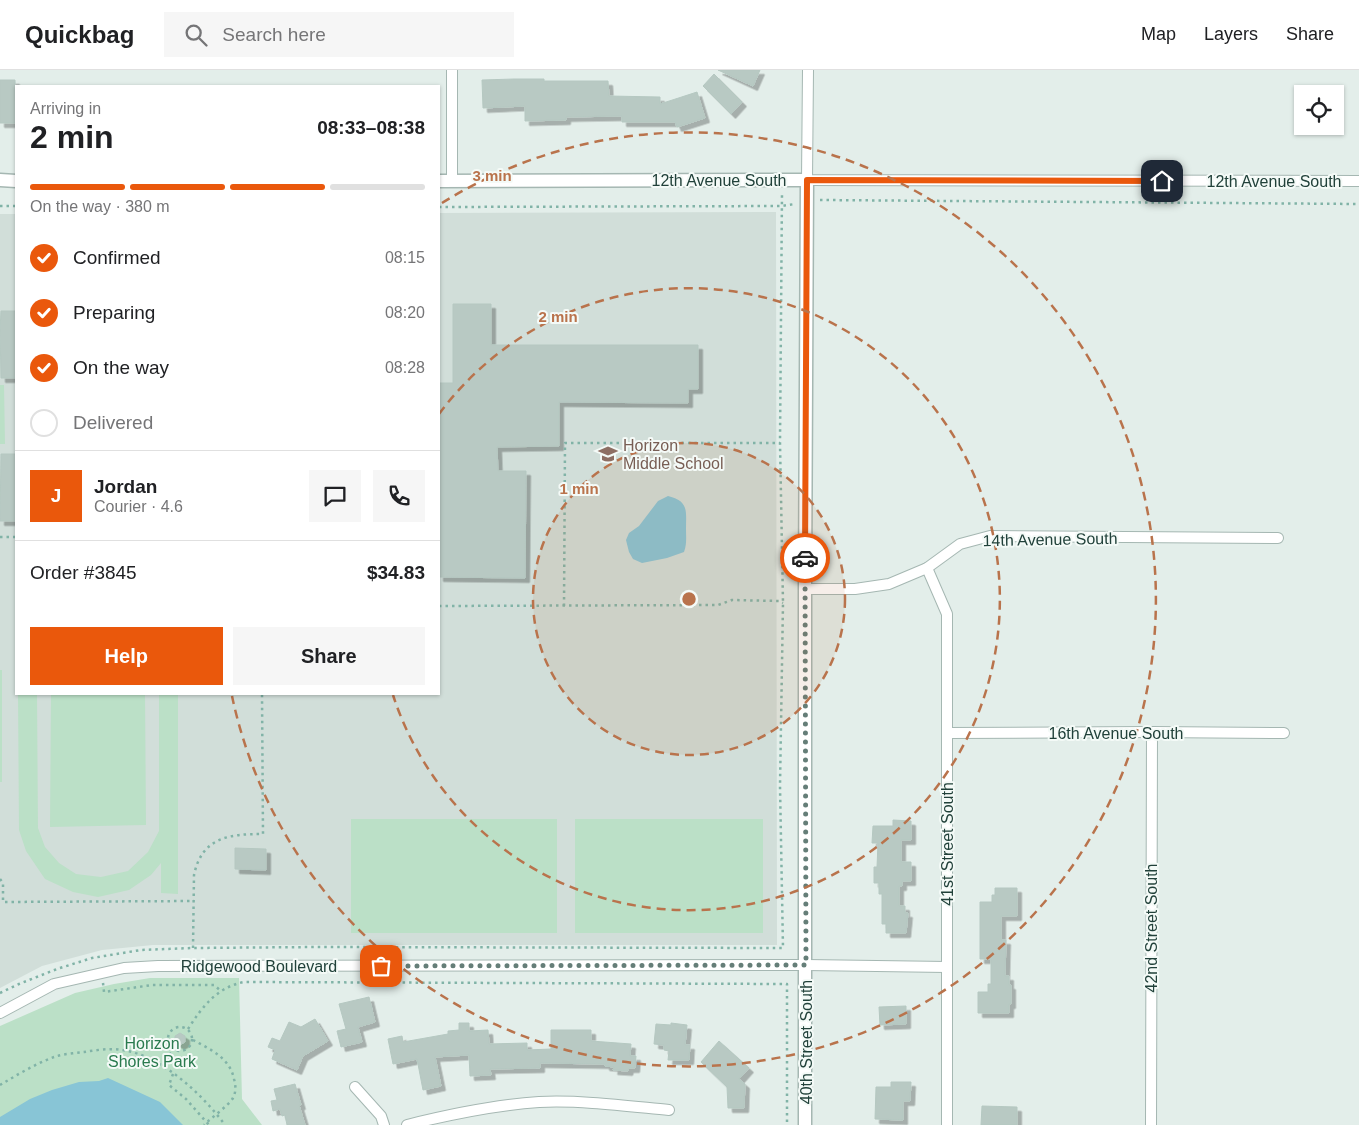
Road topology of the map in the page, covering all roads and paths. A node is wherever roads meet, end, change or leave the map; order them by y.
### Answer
1 (452, 70) edge
2 (808, 70) edge
3 (0, 180) edge
4 (15, 180) edge
5 (782, 180) junction
6 (807, 180) junction
7 (440, 181) edge
8 (452, 181) junction
9 (1359, 182) edge
10 (806, 201) junction
11 (1359, 204) edge
12 (0, 206) edge
13 (15, 206) edge
14 (781, 206) junction
15 (440, 207) edge
16 (780, 443) junction
17 (0, 537) edge
18 (15, 537) edge
19 (1278, 538) dead end
20 (927, 568) junction
21 (804, 589) junction
22 (783, 603) junction
23 (440, 606) edge
24 (564, 606) junction
25 (262, 695) edge
26 (1152, 732) junction
27 (947, 733) junction
28 (1284, 734) dead end
29 (0, 879) edge
30 (194, 901) junction
31 (194, 948) junction
32 (101, 956) junction
33 (806, 965) junction
34 (947, 967) junction
35 (102, 972) junction
36 (221, 991) junction
37 (0, 993) edge
38 (0, 1013) edge
39 (188, 1029) junction
40 (192, 1040) junction
41 (174, 1048) junction
42 (162, 1066) junction
43 (173, 1074) junction
44 (0, 1085) edge
45 (356, 1087) dead end
46 (669, 1110) dead end
47 (216, 1113) junction
48 (206, 1124) edge
49 (225, 1125) edge
50 (384, 1125) edge
51 (407, 1125) edge
52 (787, 1125) edge
53 (806, 1125) edge
54 (947, 1125) edge
55 (1151, 1125) edge

1 - 8 street
2 - 6 street
3 - 4 street
5 - 6 street, 12th Avenue South
5 - 8 street, 12th Avenue South
5 - 14 path
6 - 9 street, 12th Avenue South
6 - 10 street, 40th Street South
7 - 8 street, 12th Avenue South
10 - 11 path
10 - 14 path
10 - 21 street, 40th Street South
12 - 13 path
14 - 15 path
14 - 16 path
16 - 22 path
16 - 24 path
17 - 18 path
19 - 20 street, 14th Avenue South
20 - 21 street, 14th Avenue South
20 - 27 street, 41st Street South
21 - 33 street, 40th Street South
22 - 24 path
22 - 31 path
23 - 24 path
25 - 30 path
26 - 27 street, 16th Avenue South
26 - 28 street, 16th Avenue South
26 - 55 street, 42nd Street South
27 - 34 street, 41st Street South
29 - 30 path
30 - 31 path
31 - 32 path
32 - 35 path
32 - 37 path
33 - 34 street, Ridgewood Boulevard
33 - 35 street, Ridgewood Boulevard
33 - 53 street, 40th Street South
34 - 54 street, 41st Street South
35 - 36 path
35 - 38 street, Ridgewood Boulevard
36 - 39 path
36 - 52 path
39 - 40 path
39 - 41 path
40 - 41 path
40 - 47 path
41 - 42 path
42 - 43 path
42 - 44 path
43 - 47 path
43 - 48 path
45 - 50 street
46 - 51 street
47 - 48 path
47 - 49 path

